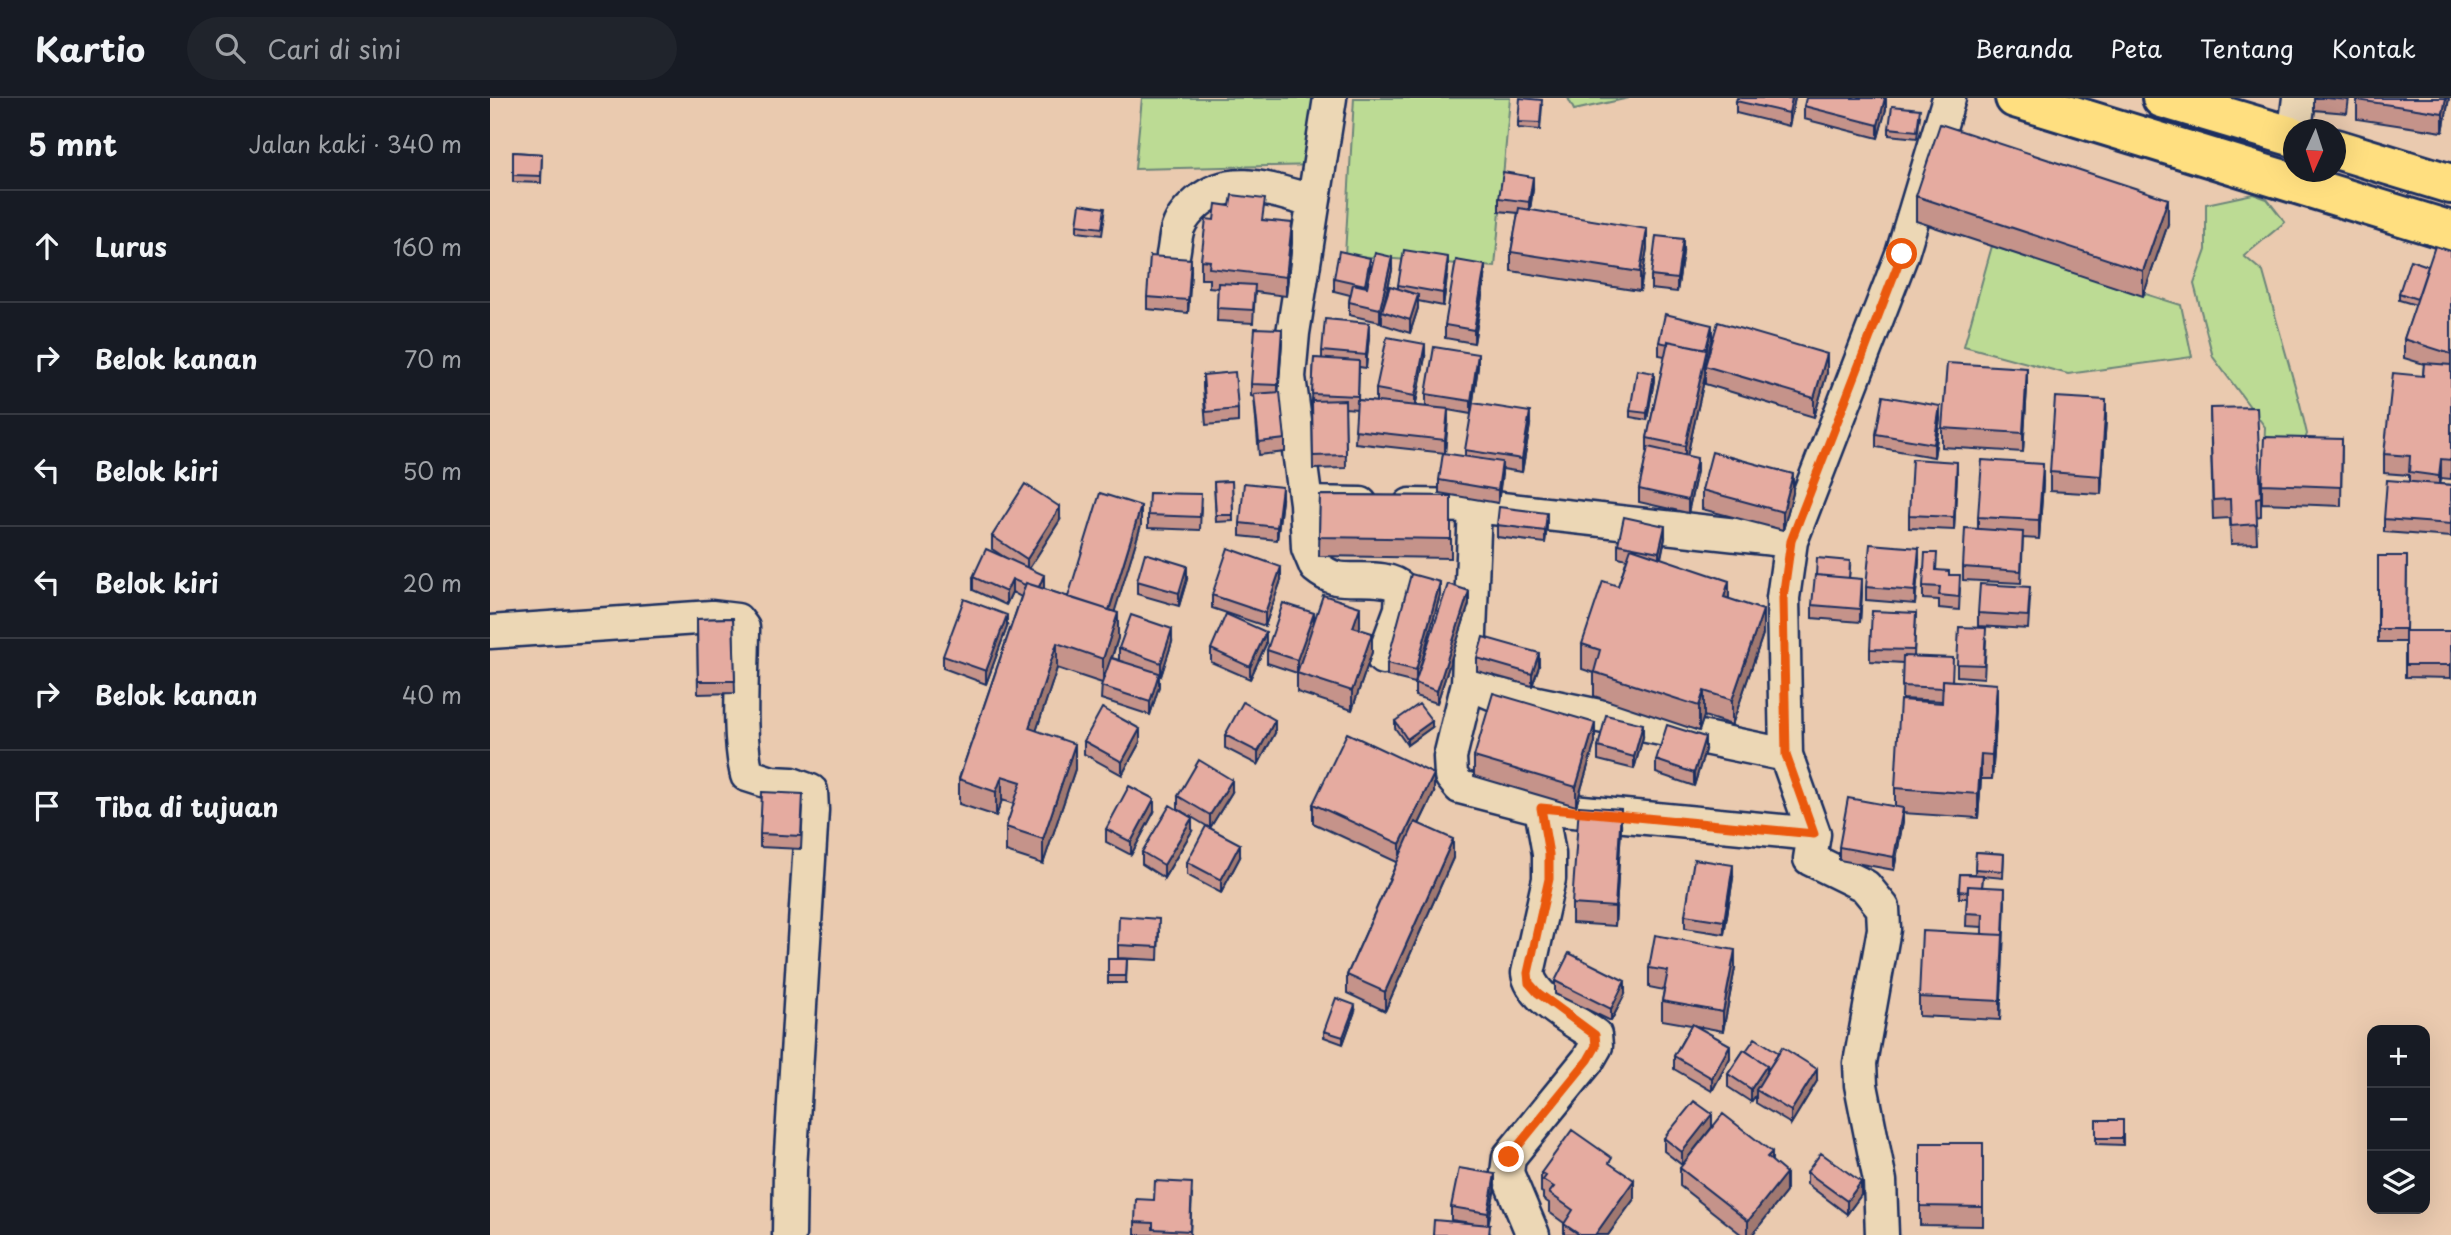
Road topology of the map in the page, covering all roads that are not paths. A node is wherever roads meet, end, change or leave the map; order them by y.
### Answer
1 (1330, 98) edge
2 (1949, 98) edge
3 (2015, 98) edge
4 (2299, 98) edge
5 (2174, 100) edge
6 (2296, 119) edge
7 (2283, 134) edge
8 (2346, 152) edge
9 (2451, 184) edge
10 (1312, 201) junction
11 (2451, 231) edge
12 (1173, 255) edge
13 (1306, 503) junction
14 (1475, 506) junction
15 (1791, 541) junction
16 (490, 632) edge
17 (1383, 658) dead end
18 (1468, 684) junction
19 (1786, 755) junction
20 (1541, 808) junction
21 (1814, 834) junction
22 (1887, 1231) edge
23 (789, 1235) edge
24 (1533, 1235) edge

1 - 10 street
2 - 15 street
3 - 11 highway
4 - 6 street
5 - 7 highway
8 - 9 highway
10 - 12 street
10 - 13 street
13 - 14 street
13 - 17 street
14 - 15 street
14 - 18 street
15 - 19 street
16 - 23 street
18 - 19 street
18 - 20 street
19 - 21 street
20 - 21 street
20 - 24 street
21 - 22 street

